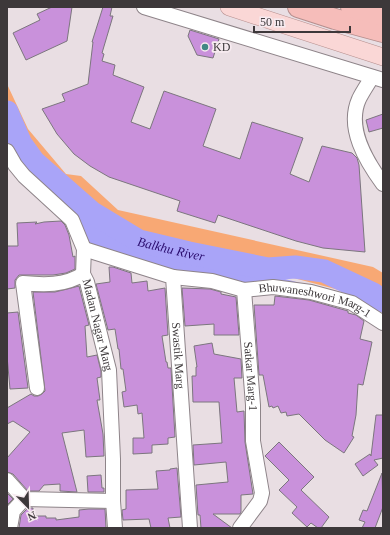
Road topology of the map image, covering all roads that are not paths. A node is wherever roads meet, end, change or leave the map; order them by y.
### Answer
1 (144, 7) edge
2 (229, 7) edge
3 (298, 7) edge
4 (350, 7) edge
5 (383, 16) edge
6 (383, 32) edge
7 (383, 57) edge
8 (377, 79) edge
9 (7, 151) edge
10 (383, 184) edge
11 (84, 249) junction
12 (83, 274) junction
13 (173, 277) junction
14 (244, 290) junction
15 (383, 323) edge
16 (37, 388) dead end
17 (7, 480) edge
18 (24, 499) junction
19 (113, 501) junction
20 (10, 528) edge
21 (115, 528) edge
22 (190, 528) edge
23 (240, 528) edge

1 - 8 street
2 - 7 main road
3 - 6 highway
4 - 5 highway
8 - 10 street
9 - 11 street, Madan Nagar Marg
11 - 12 street, Madan Nagar Marg
11 - 13 street
12 - 16 street
12 - 19 street, Madan Nagar Marg
13 - 14 street
13 - 22 street, Swastik Marg
14 - 15 street, Bhuwaneshwori Marg-1
14 - 23 street, Satkar Marg-1
17 - 18 street
18 - 19 street
18 - 20 street
19 - 21 street, Madan Nagar Marg

